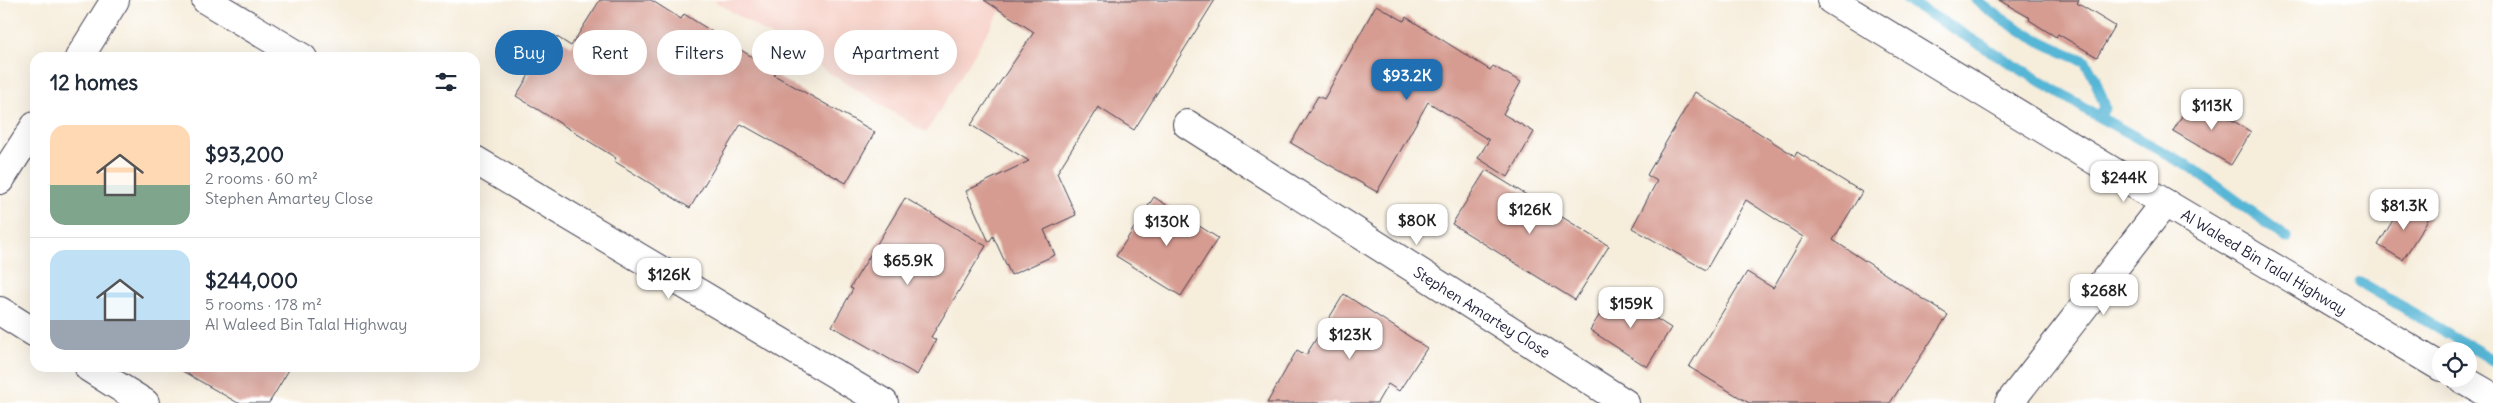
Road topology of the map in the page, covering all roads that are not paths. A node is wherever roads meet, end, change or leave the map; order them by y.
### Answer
1 (115, 0) edge
2 (206, 0) edge
3 (1831, 0) edge
4 (82, 52) edge
5 (293, 52) edge
6 (1187, 124) dead end
7 (30, 134) edge
8 (480, 163) edge
9 (0, 180) edge
10 (2165, 203) junction
11 (0, 311) edge
12 (30, 331) edge
13 (2432, 361) edge
14 (95, 372) edge
15 (2476, 387) edge
16 (2493, 397) edge
17 (145, 403) edge
18 (884, 403) edge
19 (1626, 403) edge
20 (2009, 403) edge

1 - 4 street
2 - 5 street
3 - 10 street, Al Waleed Bin Talal Highway
6 - 19 street, Stephen Amartey Close
7 - 9 street
8 - 18 street
10 - 13 street, Al Waleed Bin Talal Highway
10 - 20 street
11 - 12 street
14 - 17 street
15 - 16 street

